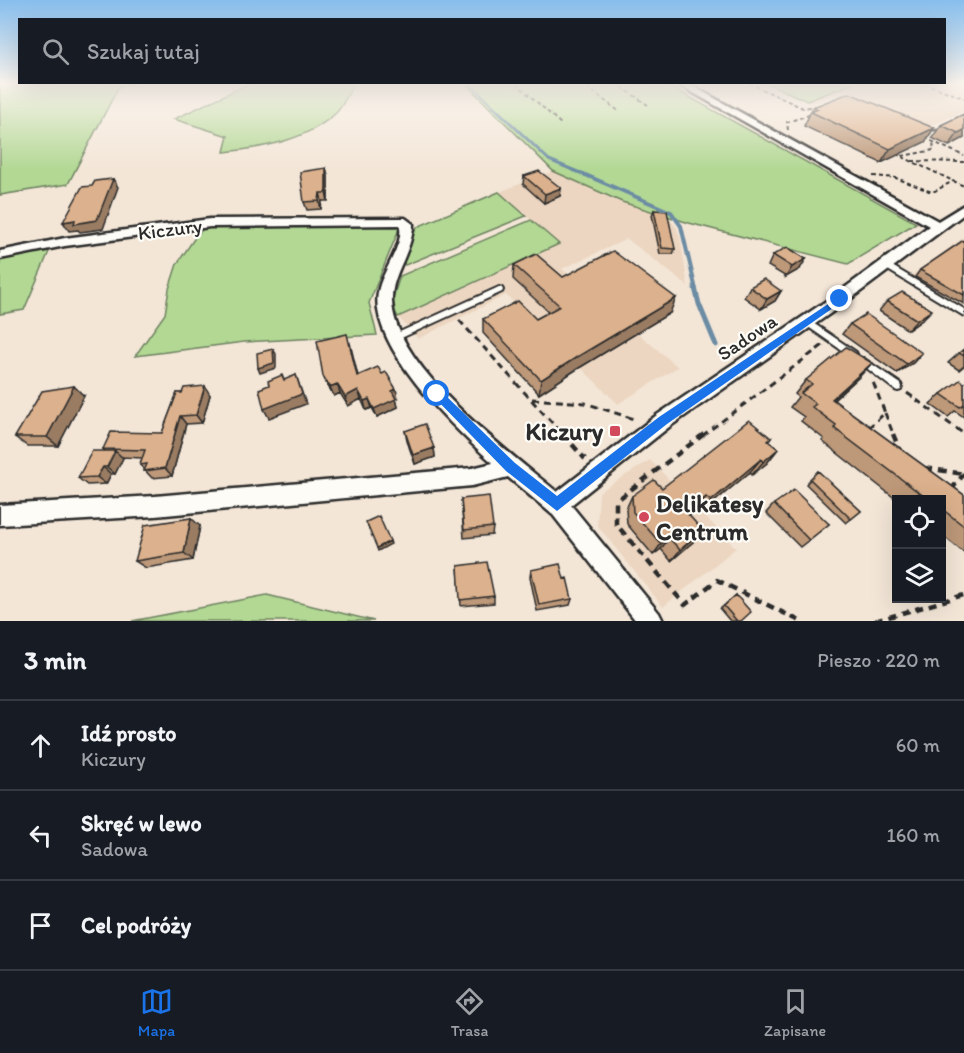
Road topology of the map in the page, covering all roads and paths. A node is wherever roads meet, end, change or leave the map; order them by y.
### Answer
1 (548, 112) edge
2 (732, 112) edge
3 (809, 112) edge
4 (812, 114) junction
5 (820, 119) edge
6 (561, 124) dead end
7 (943, 127) edge
8 (781, 139) junction
9 (933, 142) junction
10 (890, 152) edge
11 (900, 156) junction
12 (964, 156) edge
13 (910, 161) junction
14 (964, 162) edge
15 (844, 174) junction
16 (953, 181) junction
17 (964, 186) edge
18 (964, 209) edge
19 (938, 226) junction
20 (0, 255) edge
21 (885, 265) junction
22 (499, 290) dead end
23 (451, 312) junction
24 (964, 313) edge
25 (807, 322) junction
26 (396, 337) junction
27 (833, 351) dead end
28 (871, 377) edge
29 (898, 387) joint
30 (531, 398) junction
31 (885, 413) junction
32 (634, 419) dead end
33 (866, 430) edge
34 (964, 434) edge
35 (894, 451) edge
36 (585, 459) dead end
37 (914, 466) edge
38 (511, 467) junction
39 (964, 469) edge
40 (964, 474) edge
41 (941, 485) edge
42 (950, 492) junction
43 (957, 497) edge
44 (557, 504) junction
45 (0, 515) edge
46 (964, 595) edge
47 (651, 621) edge
48 (800, 621) edge
49 (875, 621) edge

1 - 6 path
2 - 8 street
3 - 4 path
4 - 5 path
4 - 8 path
7 - 9 path
8 - 15 street
9 - 11 path
9 - 12 path
10 - 11 path
11 - 13 path
13 - 14 path
13 - 16 path
15 - 16 path
15 - 19 street
16 - 17 path
18 - 19 street, Sadowa
19 - 21 street, Sadowa
20 - 26 street, Kiczury
21 - 24 lane
21 - 25 street, Sadowa
22 - 23 lane
23 - 26 lane
23 - 30 path
25 - 29 lane
25 - 44 street, Sadowa
26 - 38 street, Kiczury
27 - 48 path
28 - 31 path
29 - 34 path
30 - 32 path
30 - 36 path
31 - 33 path
31 - 35 path
37 - 40 path
38 - 44 street, Kiczury
38 - 45 street
39 - 40 path
40 - 42 path
41 - 42 path
42 - 43 path
44 - 47 street, Kiczury
46 - 49 path

